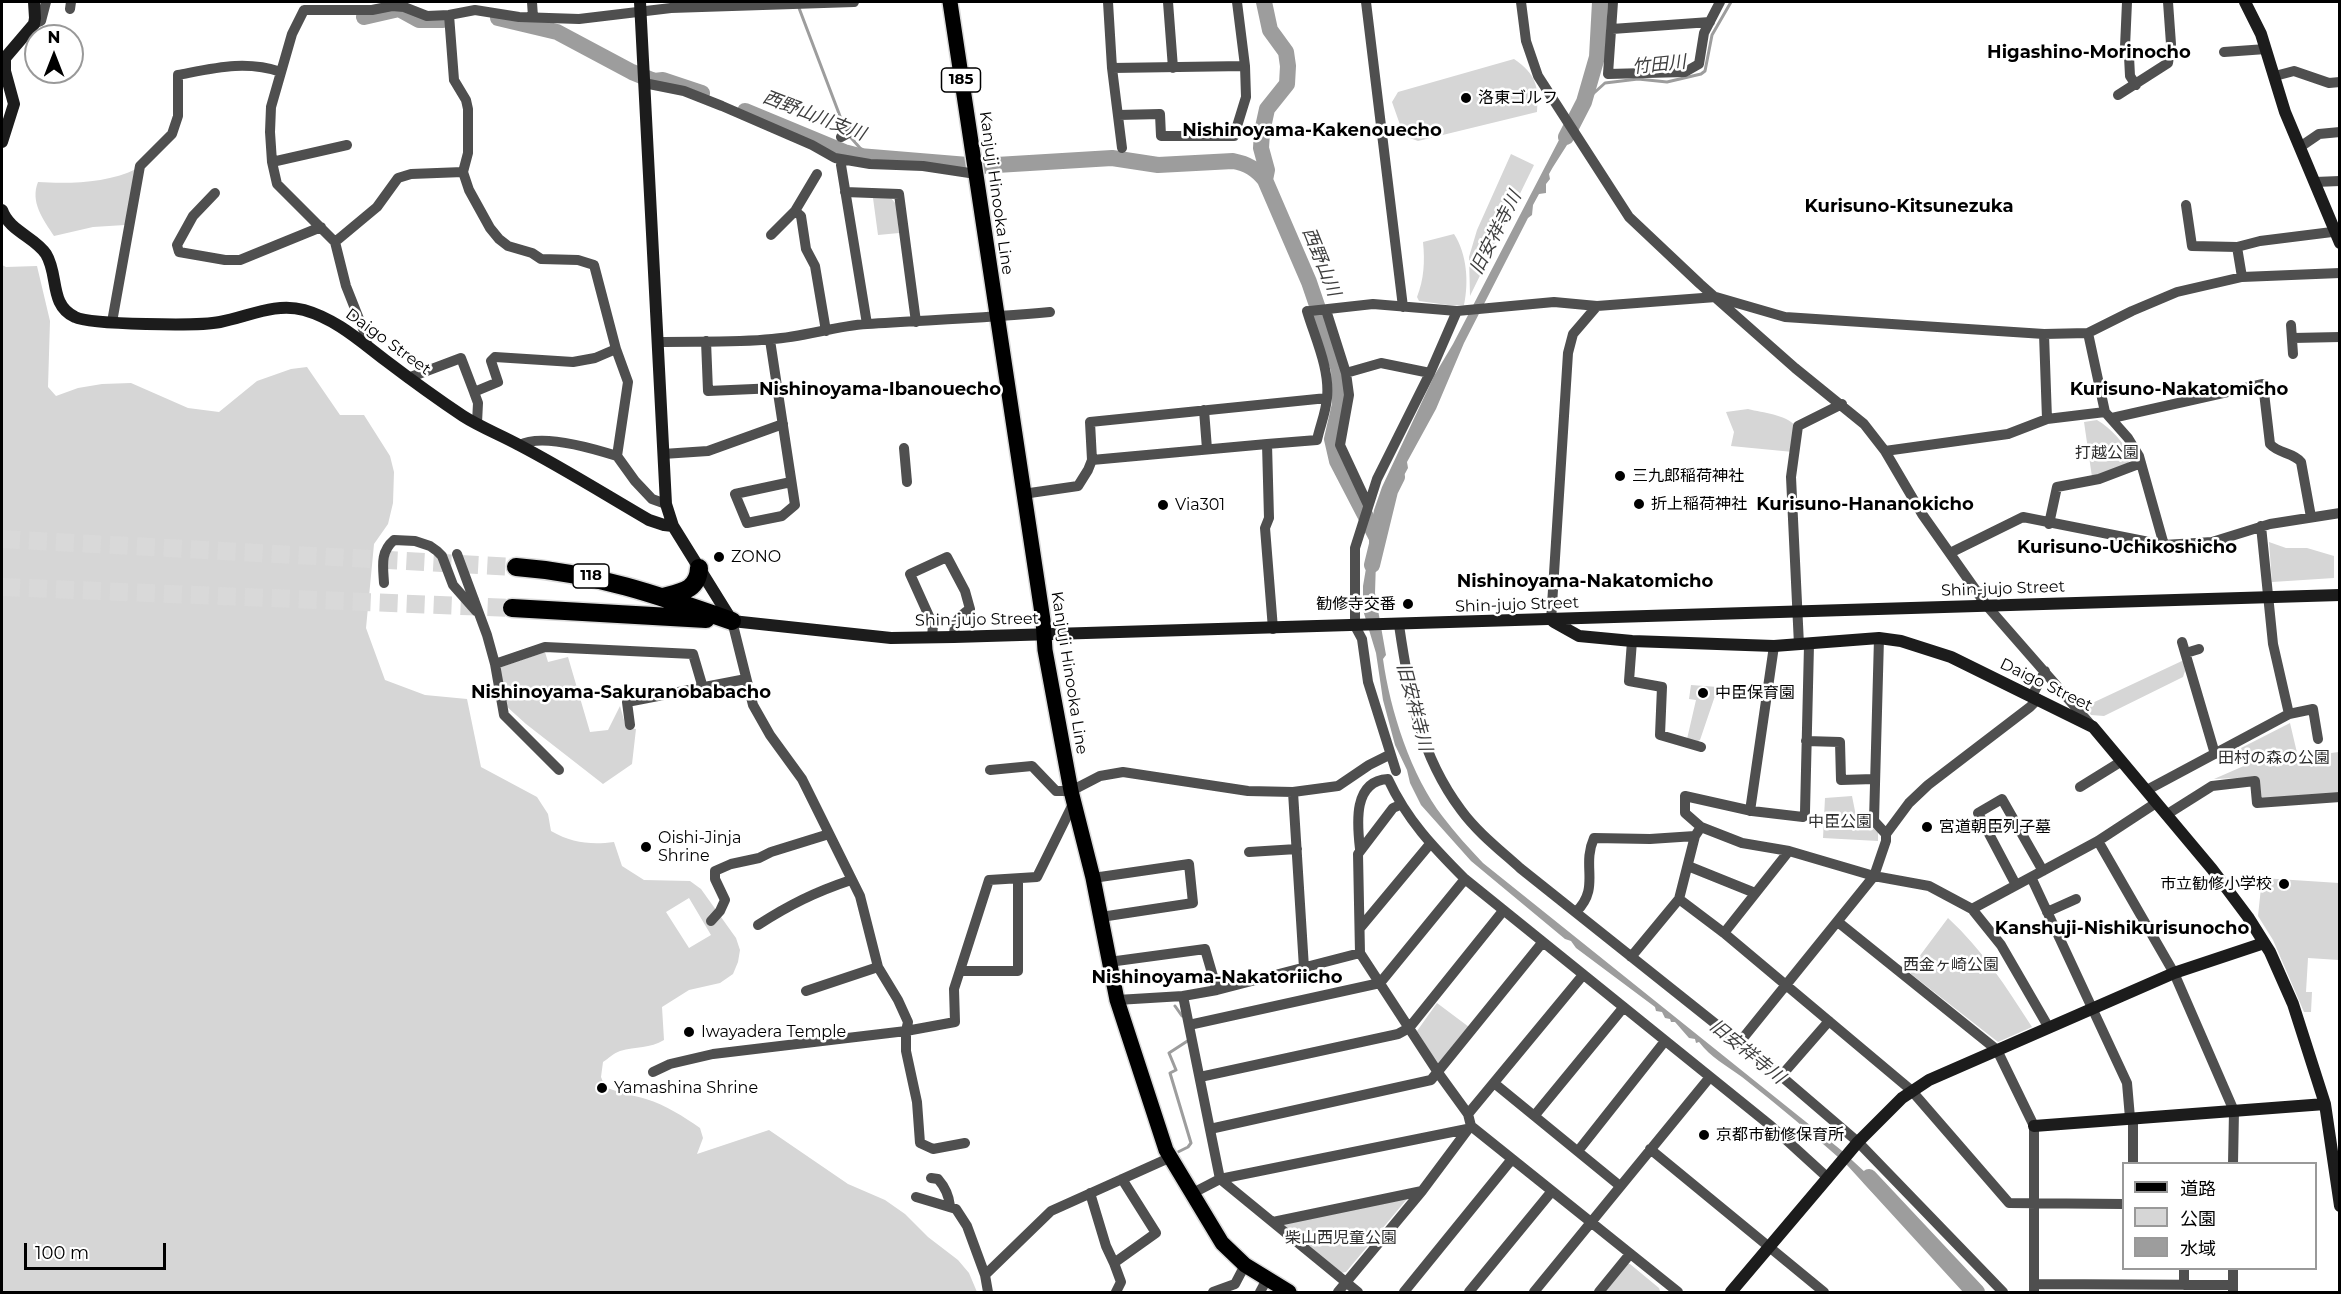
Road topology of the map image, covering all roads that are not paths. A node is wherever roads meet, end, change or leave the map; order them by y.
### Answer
1 (34, 2) edge
2 (46, 2) edge
3 (532, 2) edge
4 (854, 2) edge
5 (950, 2) edge
6 (1108, 2) edge
7 (1168, 2) edge
8 (1237, 2) edge
9 (1365, 2) edge
10 (1521, 2) edge
11 (1613, 2) edge
12 (1720, 2) edge
13 (2127, 2) edge
14 (2168, 2) edge
15 (2245, 2) edge
16 (304, 6) edge
17 (358, 6) edge
18 (640, 6) edge
19 (449, 15) junction
20 (533, 17) junction
21 (1710, 22) junction
22 (34, 24) joint
23 (1612, 29) junction
24 (24, 36) edge
25 (2266, 50) junction
26 (2224, 52) dead end
27 (1245, 66) junction
28 (1112, 68) junction
29 (1173, 68) junction
30 (281, 72) junction
31 (2275, 76) junction
32 (644, 78) junction
33 (2340, 82) edge
34 (2136, 85) junction
35 (2118, 95) dead end
36 (1118, 115) junction
37 (852, 131) dead end
38 (2340, 132) edge
39 (841, 137) dead end
40 (2, 142) edge
41 (347, 145) dead end
42 (2300, 147) junction
43 (1122, 148) dead end
44 (272, 162) junction
45 (841, 165) dead end
46 (975, 167) junction
47 (463, 172) junction
48 (817, 174) dead end
49 (2340, 181) edge
50 (2314, 182) junction
51 (845, 192) junction
52 (215, 193) dead end
53 (2186, 205) dead end
54 (2, 210) edge
55 (795, 211) junction
56 (321, 227) junction
57 (771, 235) dead end
58 (2338, 235) edge
59 (335, 242) junction
60 (2237, 248) junction
61 (2340, 273) edge
62 (2242, 277) junction
63 (1716, 297) junction
64 (1597, 306) junction
65 (1403, 307) junction
66 (1462, 310) junction
67 (1324, 311) junction
68 (1050, 312) dead end
69 (996, 317) junction
70 (112, 322) junction
71 (916, 322) junction
72 (867, 324) junction
73 (2291, 325) dead end
74 (826, 331) junction
75 (2088, 333) junction
76 (2044, 334) junction
77 (2340, 337) edge
78 (2293, 338) junction
79 (770, 340) junction
80 (706, 341) junction
81 (657, 342) junction
82 (366, 346) junction
83 (616, 349) junction
84 (2293, 354) dead end
85 (1346, 373) junction
86 (1430, 373) junction
87 (408, 378) junction
88 (777, 388) junction
89 (474, 392) junction
90 (1327, 398) junction
91 (1842, 404) junction
92 (1204, 410) junction
93 (2109, 415) junction
94 (2048, 419) junction
95 (477, 423) junction
96 (783, 424) junction
97 (1267, 444) junction
98 (520, 445) junction
99 (904, 448) dead end
100 (1207, 449) junction
101 (1885, 451) junction
102 (663, 454) junction
103 (617, 456) junction
104 (1092, 460) junction
105 (2141, 464) junction
106 (791, 482) junction
107 (907, 482) dead end
108 (1023, 494) junction
109 (666, 504) junction
110 (1368, 505) junction
111 (2340, 513) edge
112 (2311, 517) junction
113 (2049, 524) junction
114 (673, 526) junction
115 (2261, 526) junction
116 (2164, 545) junction
117 (1950, 553) junction
118 (457, 554) dead end
119 (516, 567) tunnel mouth
120 (699, 568) junction
121 (384, 582) dead end
122 (2340, 596) edge
123 (663, 597) junction
124 (2269, 597) junction
125 (1987, 606) junction
126 (512, 608) tunnel mouth
127 (479, 613) junction
128 (1798, 613) junction
129 (732, 621) junction
130 (1551, 621) junction
131 (1393, 625) junction
132 (1358, 626) junction
133 (1273, 629) junction
134 (1044, 635) junction
135 (932, 637) junction
136 (954, 637) junction
137 (1879, 638) junction
138 (1632, 641) junction
139 (1804, 645) junction
140 (1774, 646) junction
141 (2199, 649) dead end
142 (495, 664) junction
143 (2045, 671) junction
144 (746, 679) junction
145 (703, 688) junction
146 (2035, 698) junction
147 (2289, 714) junction
148 (630, 725) dead end
149 (2093, 728) junction
150 (2318, 739) dead end
151 (1806, 741) junction
152 (1701, 747) dead end
153 (2216, 754) junction
154 (1389, 756) junction
155 (2122, 760) junction
156 (559, 770) dead end
157 (990, 770) dead end
158 (1396, 771) dead end
159 (1874, 779) junction
160 (2080, 787) dead end
161 (2147, 790) junction
162 (1293, 792) junction
163 (1072, 797) junction
164 (2340, 797) edge
165 (2156, 803) junction
166 (1400, 805) junction
167 (1750, 811) junction
168 (2166, 815) junction
169 (1698, 832) junction
170 (829, 834) junction
171 (1886, 834) junction
172 (2098, 842) junction
173 (1430, 844) junction
174 (1297, 849) junction
175 (1360, 849) junction
176 (1789, 851) junction
177 (1249, 852) dead end
178 (1688, 867) junction
179 (2043, 871) junction
180 (1874, 876) junction
181 (2031, 877) junction
182 (1093, 878) junction
183 (1465, 879) junction
184 (851, 880) junction
185 (1018, 880) junction
186 (2016, 885) junction
187 (1755, 893) junction
188 (1679, 899) junction
189 (2076, 899) dead end
190 (1972, 909) junction
191 (1503, 911) junction
192 (1576, 912) junction
193 (2047, 912) junction
194 (1101, 917) junction
195 (711, 921) dead end
196 (1838, 922) junction
197 (758, 926) dead end
198 (1360, 928) junction
199 (1724, 933) junction
200 (1542, 943) junction
201 (2264, 943) junction
202 (1360, 953) junction
203 (1631, 957) junction
204 (1109, 962) junction
205 (878, 967) junction
206 (1304, 968) junction
207 (960, 971) junction
208 (2174, 973) junction
209 (1583, 975) junction
210 (1380, 984) junction
211 (1786, 985) junction
212 (1217, 990) junction
213 (806, 991) dead end
214 (1184, 996) junction
215 (1117, 1000) junction
216 (1623, 1008) junction
217 (2092, 1009) junction
218 (1829, 1021) junction
219 (1189, 1025) junction
220 (1409, 1028) junction
221 (2049, 1028) junction
222 (906, 1031) junction
223 (1665, 1041) junction
224 (1739, 1043) junction
225 (1998, 1050) junction
226 (654, 1072) dead end
227 (1439, 1074) junction
228 (1781, 1076) junction
229 (1200, 1077) junction
230 (1710, 1077) junction
231 (1494, 1083) junction
232 (1911, 1090) junction
233 (2325, 1104) junction
234 (2234, 1111) junction
235 (1468, 1113) junction
236 (1535, 1115) junction
237 (2131, 1118) junction
238 (2034, 1126) junction
239 (1469, 1127) junction
240 (1210, 1129) junction
241 (965, 1143) dead end
242 (1854, 1147) junction
243 (1650, 1149) junction
244 (1578, 1151) junction
245 (1169, 1158) junction
246 (1512, 1159) junction
247 (2133, 1162) dead end
248 (2234, 1162) edge
249 (1830, 1175) junction
250 (931, 1178) dead end
251 (1122, 1179) junction
252 (1220, 1179) junction
253 (1620, 1186) junction
254 (1422, 1191) junction
255 (1552, 1191) junction
256 (1090, 1193) junction
257 (1191, 1194) junction
258 (916, 1197) dead end
259 (2034, 1204) junction
260 (2122, 1204) edge
261 (950, 1206) junction
262 (2340, 1206) edge
263 (1273, 1222) junction
264 (1591, 1222) junction
265 (1768, 1246) junction
266 (1630, 1254) junction
267 (1114, 1263) junction
268 (1245, 1265) junction
269 (2184, 1270) edge
270 (2233, 1270) edge
271 (986, 1275) junction
272 (1346, 1282) junction
273 (2184, 1285) junction
274 (1264, 1286) edge
275 (2034, 1288) edge
276 (1665, 1289) edge
277 (2233, 1289) edge
278 (1226, 1290) edge
279 (988, 1293) edge
280 (1116, 1293) edge
281 (1213, 1293) edge
282 (1289, 1293) edge
283 (1338, 1293) edge
284 (1359, 1293) edge
285 (1404, 1293) edge
286 (1469, 1293) edge
287 (1534, 1293) edge
288 (1599, 1293) edge
289 (1677, 1293) edge
290 (1731, 1293) edge
291 (1824, 1293) edge
292 (2003, 1293) edge

1 - 22 main road
2 - 22 street
3 - 20 street
4 - 18 street
5 - 46 main road, Kanjuji Hinooka Line / 185
6 - 28 street
7 - 29 street
8 - 27 street
9 - 65 street
10 - 63 street
11 - 23 street
12 - 21 street
13 - 34 street
14 - 34 street
15 - 25 main road
16 - 17 street
16 - 30 street
17 - 19 street
18 - 20 street
18 - 32 main road
19 - 20 street
19 - 47 street
21 - 23 street
21 - 23 street
24 - 40 main road
25 - 26 street
25 - 31 main road
27 - 29 street
27 - 36 street
28 - 29 street
28 - 36 street
30 - 44 street
30 - 70 street
31 - 33 street
31 - 42 main road
32 - 46 street
32 - 81 main road
34 - 35 street
36 - 43 street
37 - 39 street
38 - 42 street
41 - 44 street
42 - 50 main road
44 - 56 street
45 - 51 street
46 - 69 main road, Kanjuji Hinooka Line / 185
47 - 59 street
47 - 83 street
48 - 55 street
49 - 50 street
50 - 58 main road
51 - 71 street
51 - 72 street
52 - 56 street
53 - 60 street
54 - 70 main road, Daigo Street
55 - 57 street
55 - 74 street
56 - 59 street
58 - 60 street
59 - 82 street
60 - 62 street
61 - 62 street
62 - 75 street
63 - 64 street
63 - 76 street
63 - 91 street
64 - 66 street
64 - 130 street
65 - 66 street
65 - 67 street
66 - 86 street
67 - 85 street
67 - 90 street
68 - 69 street
69 - 71 street
69 - 108 main road, Kanjuji Hinooka Line / 185
70 - 82 main road, Daigo Street
71 - 72 street
72 - 74 street
73 - 78 street
74 - 79 street
75 - 76 street
75 - 93 street
76 - 94 street
77 - 78 street
78 - 84 street
79 - 80 street
79 - 88 street
80 - 81 street
80 - 88 street
81 - 102 main road
82 - 87 main road, Daigo Street
83 - 89 street
83 - 103 street
85 - 86 street
85 - 110 street
86 - 110 street
87 - 89 street
87 - 95 main road, Daigo Street
88 - 96 street
89 - 95 street
90 - 92 street
90 - 97 street
91 - 101 street
91 - 128 street
92 - 100 street
92 - 104 street
93 - 94 street
93 - 105 street
93 - 112 street
94 - 101 street
95 - 98 main road, Daigo Street
96 - 102 street
96 - 106 street
97 - 100 street
97 - 133 street
98 - 103 street
98 - 114 main road, Daigo Street
99 - 107 street
100 - 104 street
101 - 117 street
102 - 109 main road
103 - 109 street
104 - 108 street
105 - 113 street
105 - 116 street
106 - 106 street
108 - 134 main road, Kanjuji Hinooka Line / 185
109 - 114 main road
110 - 132 street
111 - 112 street
112 - 115 street
113 - 116 street
113 - 117 street
114 - 120 main road
115 - 116 street
115 - 124 street
117 - 125 street
118 - 127 street
119 - 123 highway, 118
120 - 123 highway
120 - 129 main road
121 - 127 street
122 - 124 main road, Shin-jujo Street
123 - 129 highway, 118
124 - 125 main road, Shin-jujo Street
124 - 147 street
125 - 128 main road, Shin-jujo Street
125 - 143 street
126 - 129 highway, 118
127 - 142 street
128 - 130 main road, Shin-jujo Street
128 - 139 street
129 - 135 main road, Shin-jujo Street / 118
129 - 144 street
130 - 131 main road, Shin-jujo Street / 118
130 - 138 main road, Daigo Street / 118
131 - 132 main road, Shin-jujo Street / 118
131 - 192 street
132 - 133 main road, Shin-jujo Street / 118
132 - 154 street
133 - 134 main road, Shin-jujo Street / 118
134 - 136 main road, Shin-jujo Street / 118
134 - 163 main road, Kanjuji Hinooka Line / 185
135 - 136 main road, Shin-jujo Street / 118
135 - 136 street
137 - 139 main road, Daigo Street / 118
137 - 146 main road, Daigo Street / 118
137 - 159 street
138 - 140 main road, Daigo Street / 118
138 - 152 street
139 - 140 main road, Daigo Street / 118
139 - 151 street
140 - 167 street
141 - 153 street
142 - 145 street
142 - 156 street
143 - 146 street
143 - 149 street
144 - 145 street
144 - 170 street
145 - 148 street
146 - 149 main road, Daigo Street / 118
146 - 171 street
147 - 150 street
147 - 153 street
149 - 155 main road, Daigo Street / 118
151 - 159 street
151 - 167 street
153 - 161 street
154 - 158 street
154 - 162 street
155 - 160 street
155 - 161 main road, Daigo Street / 118
157 - 163 street
159 - 171 street
161 - 165 main road, Daigo Street / 118
162 - 163 street
162 - 174 street
163 - 182 main road, Kanjuji Hinooka Line / 185
163 - 185 street
164 - 168 street
165 - 168 main road, Daigo Street / 118
165 - 172 street
166 - 173 street
166 - 175 street
166 - 175 street
167 - 169 street
168 - 201 main road, Daigo Street / 118
169 - 176 street
169 - 178 street
169 - 192 street
170 - 184 street
170 - 195 street
171 - 180 street
172 - 179 street
172 - 208 street
173 - 183 street
173 - 198 street
174 - 177 street
174 - 206 street
175 - 198 street
176 - 180 street
176 - 187 street
178 - 187 street
178 - 188 street
179 - 181 street
179 - 186 street
180 - 190 street
180 - 196 street
181 - 186 street
181 - 193 street
182 - 194 main road, Kanjuji Hinooka Line / 185
182 - 194 street
183 - 191 street
183 - 210 street
184 - 197 street
184 - 205 street
185 - 207 street
185 - 207 street
186 - 190 street
187 - 199 street
188 - 199 street
188 - 203 street
189 - 193 street
190 - 221 street
191 - 200 street
191 - 220 street
192 - 203 street
193 - 217 street
194 - 204 main road, Kanjuji Hinooka Line / 185
196 - 211 street
196 - 225 street
198 - 202 street
199 - 211 street
200 - 209 street
200 - 227 street
201 - 208 main road
201 - 233 main road, Daigo Street / 118
202 - 206 street
202 - 210 street
203 - 224 street
204 - 212 street
204 - 215 main road, Kanjuji Hinooka Line / 185
205 - 213 street
205 - 222 street
206 - 212 street
207 - 222 street
208 - 217 main road
208 - 234 street
209 - 216 street
209 - 231 street
210 - 219 street
210 - 220 street
211 - 218 street
211 - 224 street
212 - 214 street
214 - 215 street
214 - 219 street
215 - 245 main road, Kanjuji Hinooka Line / 185
216 - 223 street
216 - 236 street
217 - 221 main road
217 - 237 street
218 - 228 street
218 - 232 street
219 - 229 street
220 - 227 street
220 - 229 street
221 - 225 main road
222 - 226 street
222 - 241 street
223 - 230 street
223 - 244 street
224 - 228 street
225 - 232 main road
225 - 238 street
227 - 235 street
227 - 240 street
228 - 242 street
229 - 240 street
230 - 243 street
230 - 249 street
231 - 235 street
231 - 236 street
232 - 242 main road
232 - 259 street
233 - 234 main road
233 - 262 main road, Daigo Street / 118
234 - 237 main road
234 - 248 street
235 - 239 street
236 - 244 street
237 - 238 main road
237 - 247 street
238 - 259 street
239 - 246 street
239 - 252 street
239 - 254 street
240 - 252 street
242 - 249 main road
242 - 292 street
243 - 253 street
243 - 265 street
244 - 253 street
245 - 251 street
245 - 257 main road, Kanjuji Hinooka Line / 185
246 - 255 street
246 - 285 street
249 - 265 main road
250 - 261 street
251 - 256 street
251 - 267 street
252 - 257 street
252 - 263 street
253 - 264 street
254 - 263 street
254 - 272 street
255 - 264 street
255 - 286 street
256 - 267 street
256 - 271 street
257 - 268 main road, Kanjuji Hinooka Line / 185
258 - 261 street
259 - 260 street
259 - 275 street
261 - 271 street
263 - 272 street
264 - 266 street
264 - 287 street
265 - 290 main road
265 - 291 street
266 - 276 street
266 - 288 street
267 - 280 street
268 - 274 main road, Kanjuji Hinooka Line / 185
268 - 278 street
269 - 273 street
270 - 277 street
271 - 279 street
272 - 283 street
272 - 284 street
273 - 275 street
273 - 277 street
274 - 282 main road, Kanjuji Hinooka Line / 185
276 - 289 street
278 - 281 street

